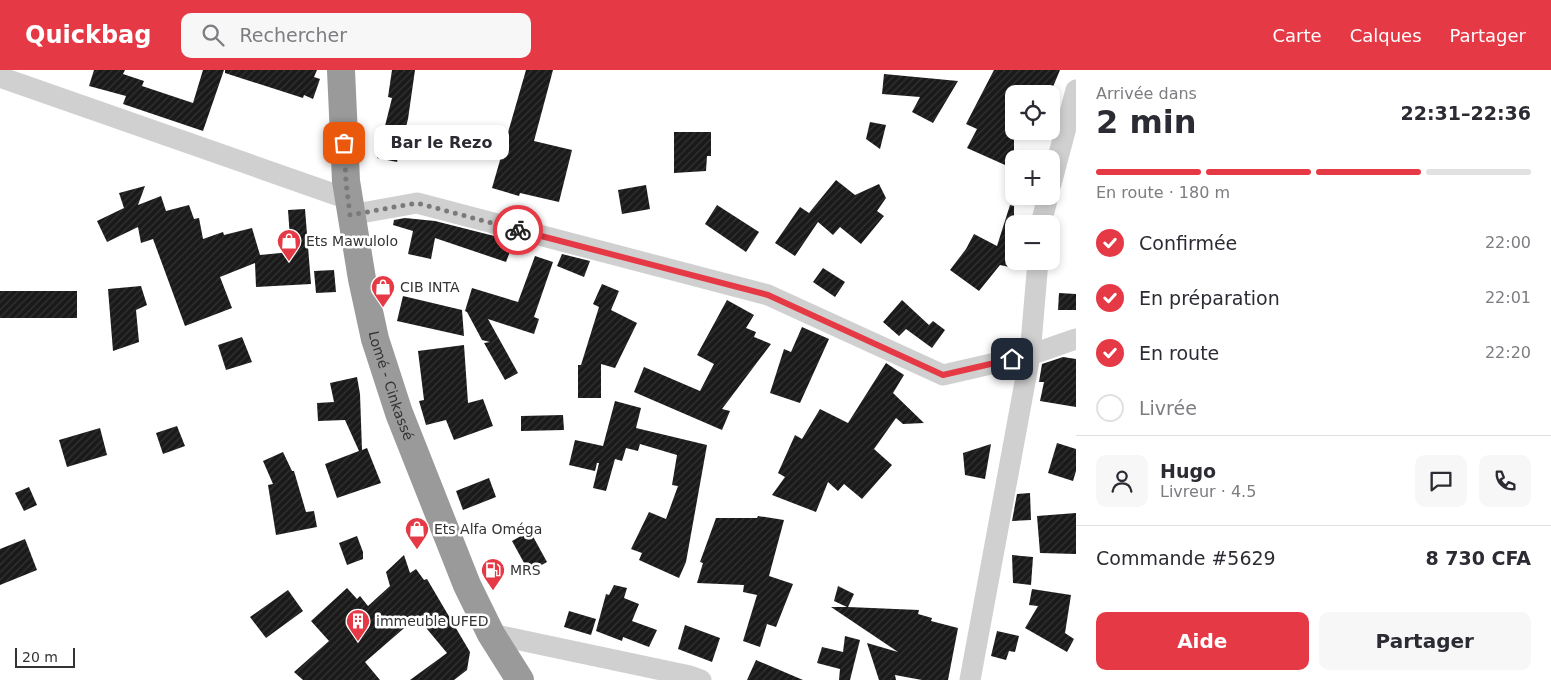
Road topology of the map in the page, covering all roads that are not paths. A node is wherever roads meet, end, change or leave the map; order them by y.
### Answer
1 (340, 70) edge
2 (0, 77) edge
3 (1076, 90) edge
4 (1060, 150) edge
5 (349, 207) junction
6 (1037, 270) edge
7 (1076, 339) edge
8 (1030, 355) junction
9 (491, 634) junction
10 (520, 680) edge
11 (702, 680) edge
12 (970, 680) edge

1 - 5 highway, Lomé - Cinkassé
2 - 5 street
3 - 4 street
5 - 8 street
5 - 9 highway, Lomé - Cinkassé
6 - 8 street
7 - 8 street
8 - 12 street
9 - 10 highway, Lomé - Cinkassé
9 - 11 street

